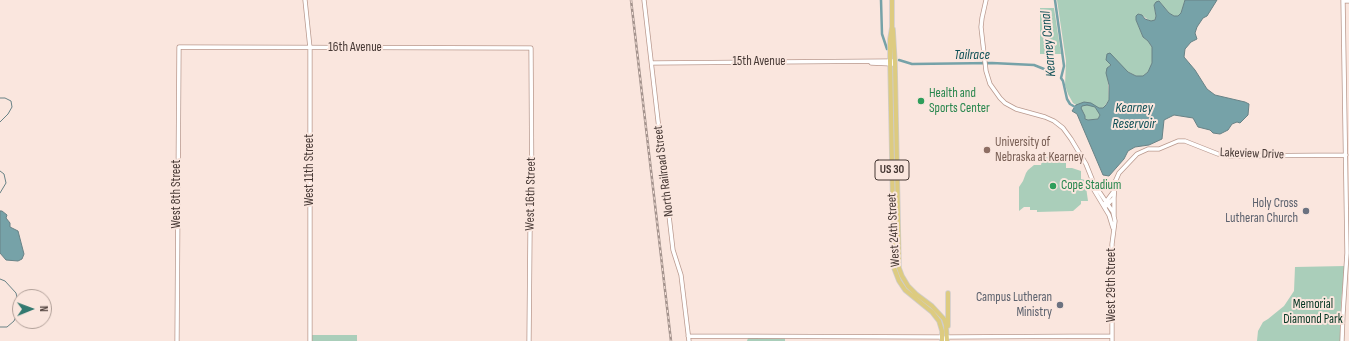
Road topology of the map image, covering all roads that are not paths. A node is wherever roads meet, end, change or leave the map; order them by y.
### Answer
1 (305, 0) edge
2 (644, 0) edge
3 (892, 0) edge
4 (986, 0) edge
5 (1343, 1) edge
6 (1349, 1) edge
7 (179, 47) joint
8 (310, 48) junction
9 (531, 48) joint
10 (652, 62) junction
11 (893, 63) junction
12 (1346, 155) junction
13 (1114, 191) junction
14 (1114, 198) junction
15 (1106, 205) junction
16 (1114, 217) junction
17 (1113, 228) junction
18 (948, 293) dead end
19 (913, 297) junction
20 (924, 300) junction
21 (688, 336) junction
22 (1112, 336) junction
23 (947, 337) edge
24 (942, 340) edge
25 (178, 341) edge
26 (310, 341) edge
27 (530, 341) edge
28 (689, 341) edge
29 (1112, 341) edge
30 (1342, 341) edge

1 - 8 street, West 11th Street
2 - 10 street, North Railroad Street
3 - 11 main road, West 24th Street / US 30
4 - 15 street
5 - 6 street
5 - 12 street
7 - 8 street, 16th Avenue
7 - 25 street, West 8th Street
8 - 9 street, 16th Avenue
8 - 26 street, West 11th Street
9 - 27 street, West 16th Street
10 - 11 street, 15th Avenue
10 - 21 street, North Railroad Street
11 - 19 main road, West 24th Street / US 30
11 - 20 main road, West 24th Street / US 30
12 - 13 street, Lakeview Drive
12 - 30 street
13 - 14 street, Lakeview Drive
13 - 15 street, Lakeview Drive
14 - 15 street
14 - 16 street, Lakeview Drive
15 - 16 street, West 29th Street
15 - 17 street, West 29th Street
16 - 17 street, West 29th Street
17 - 22 street, West 29th Street
18 - 23 main road
19 - 20 main road
19 - 24 main road, West 24th Street / US 30
20 - 23 main road, US 30
21 - 24 street
21 - 28 street, North Railroad Street
22 - 23 street
22 - 29 street, West 29th Street

